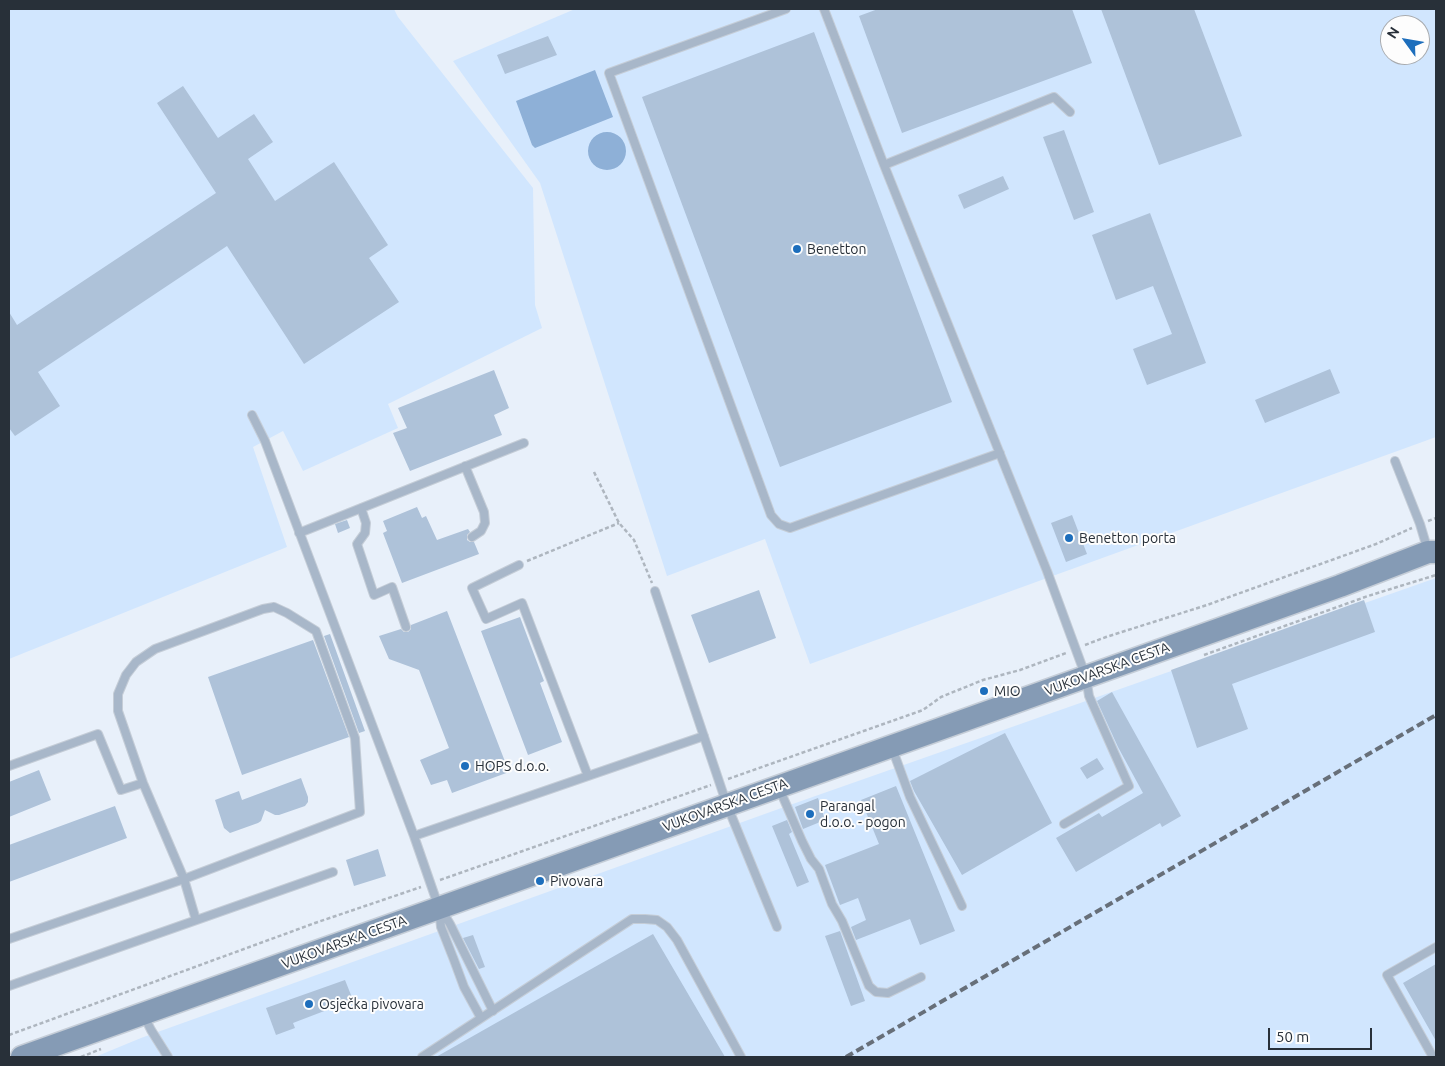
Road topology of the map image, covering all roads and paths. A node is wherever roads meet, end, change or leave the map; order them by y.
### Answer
1 (786, 9) edge
2 (824, 9) edge
3 (1070, 112) dead end
4 (884, 165) junction
5 (252, 415) dead end
6 (524, 443) dead end
7 (1000, 453) junction
8 (1395, 462) dead end
9 (465, 466) junction
10 (594, 472) dead end
11 (361, 508) junction
12 (619, 523) junction
13 (299, 533) junction
14 (472, 537) dead end
15 (1434, 550) edge
16 (519, 565) joint
17 (1436, 575) edge
18 (655, 591) joint
19 (406, 627) dead end
20 (1200, 657) dead end
21 (1086, 677) junction
22 (704, 736) junction
23 (891, 746) junction
24 (9, 766) edge
25 (588, 776) junction
26 (143, 782) junction
27 (779, 786) junction
28 (727, 805) junction
29 (1064, 824) dead end
30 (414, 836) junction
31 (333, 872) dead end
32 (184, 880) junction
33 (962, 906) dead end
34 (440, 908) junction
35 (196, 920) junction
36 (777, 927) dead end
37 (9, 939) edge
38 (1436, 947) edge
39 (921, 977) dead end
40 (9, 986) edge
41 (493, 1011) junction
42 (144, 1014) junction
43 (481, 1018) junction
44 (22, 1057) edge
45 (168, 1057) edge
46 (422, 1057) edge
47 (741, 1057) edge
48 (1433, 1057) edge

1 - 7 lane
2 - 4 lane
3 - 4 lane
4 - 7 lane
5 - 13 lane
6 - 9 lane
7 - 21 lane
8 - 15 lane
9 - 11 lane
9 - 14 lane
10 - 12 path
11 - 13 lane
11 - 19 lane
12 - 16 path
12 - 18 path
13 - 30 lane
15 - 21 main road, VUKOVARSKA CESTA
16 - 25 lane
17 - 20 path
18 - 22 lane
21 - 23 main road, VUKOVARSKA CESTA
21 - 29 lane
22 - 25 lane
22 - 28 lane
23 - 27 main road, VUKOVARSKA CESTA
23 - 33 lane
24 - 26 lane
25 - 30 lane
26 - 32 lane
26 - 32 lane
27 - 28 main road, VUKOVARSKA CESTA
27 - 39 lane
28 - 34 main road, VUKOVARSKA CESTA
28 - 36 lane
30 - 34 lane
31 - 35 lane
32 - 35 lane
32 - 37 lane
34 - 41 lane
34 - 42 main road, VUKOVARSKA CESTA
34 - 43 lane
35 - 40 lane
38 - 48 lane
41 - 43 lane
41 - 47 lane
42 - 44 main road, VUKOVARSKA CESTA
42 - 45 lane
43 - 46 lane

